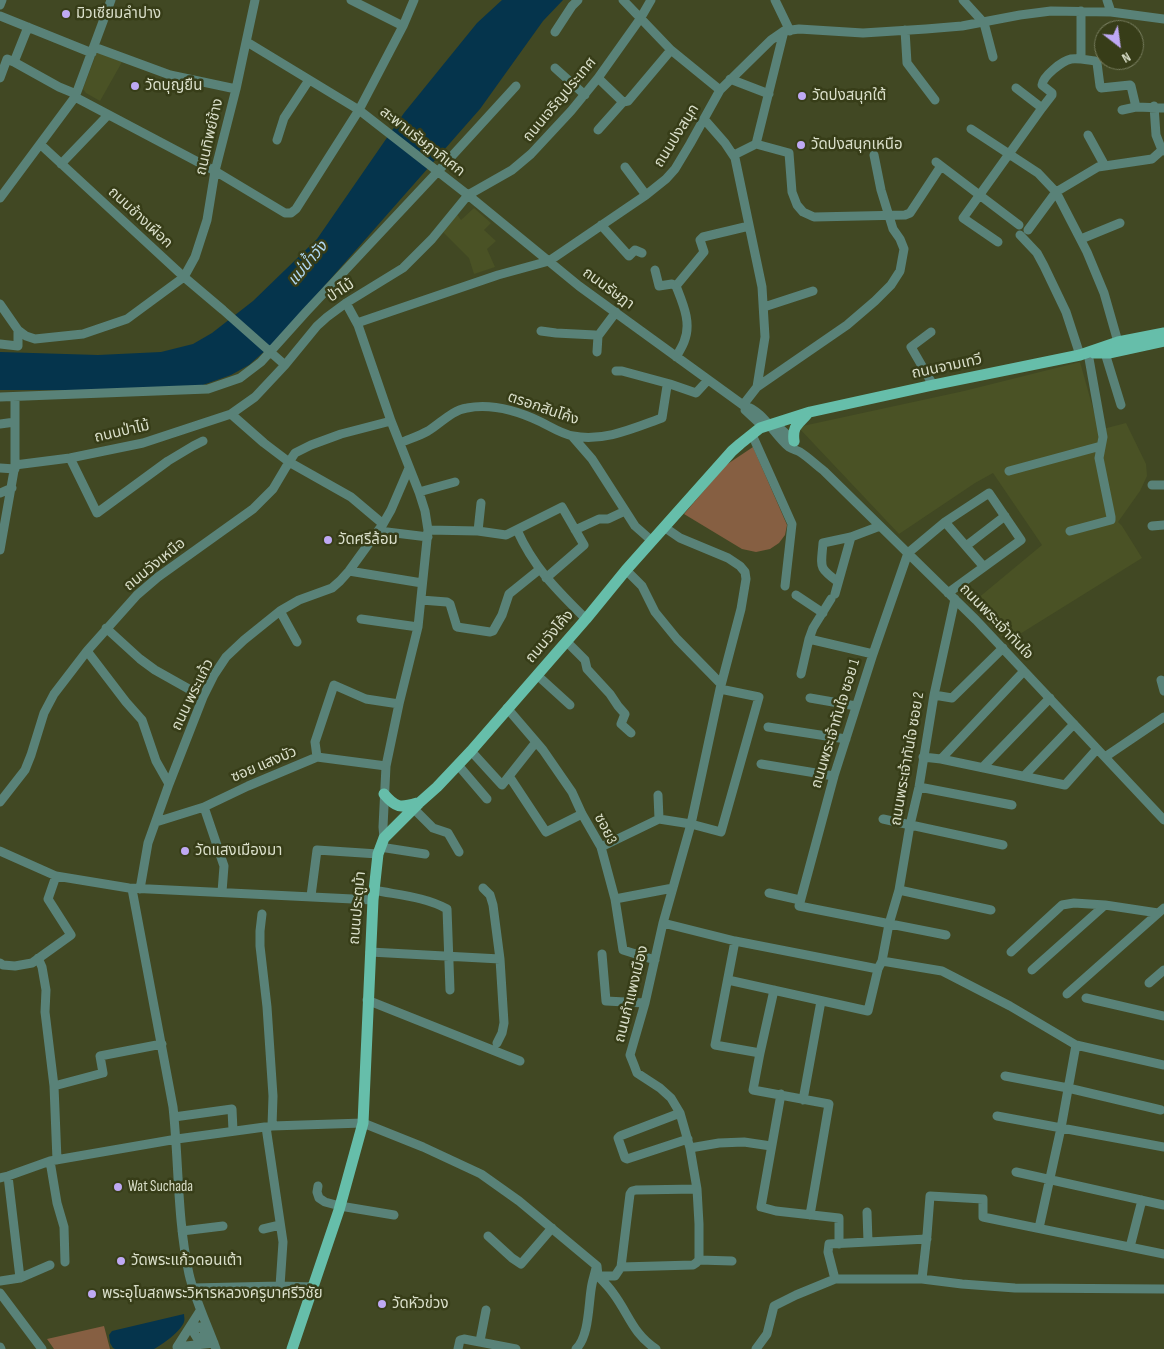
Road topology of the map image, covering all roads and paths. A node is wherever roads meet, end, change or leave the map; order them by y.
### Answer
1 (2, 0) edge
2 (111, 0) edge
3 (255, 0) edge
4 (351, 0) edge
5 (414, 0) edge
6 (578, 0) edge
7 (622, 0) edge
8 (651, 0) edge
9 (775, 0) edge
10 (963, 0) edge
11 (1107, 0) edge
12 (0, 5) edge
13 (1081, 11) junction
14 (1111, 12) junction
15 (0, 16) edge
16 (640, 19) junction
17 (1164, 19) edge
18 (984, 23) junction
19 (403, 26) junction
20 (28, 27) junction
21 (906, 30) junction
22 (787, 31) junction
23 (555, 32) dead end
24 (247, 42) junction
25 (92, 50) junction
26 (671, 50) junction
27 (993, 57) dead end
28 (1081, 59) junction
29 (14, 62) junction
30 (555, 68) dead end
31 (0, 78) edge
32 (598, 78) junction
33 (730, 79) junction
34 (309, 80) junction
35 (516, 86) dead end
36 (1016, 88) dead end
37 (236, 89) junction
38 (720, 90) junction
39 (584, 94) junction
40 (768, 94) junction
41 (76, 96) junction
42 (935, 100) dead end
43 (623, 102) junction
44 (1154, 106) junction
45 (1136, 107) junction
46 (1042, 108) junction
47 (1164, 108) edge
48 (1122, 110) dead end
49 (362, 113) junction
50 (108, 115) junction
51 (704, 119) junction
52 (972, 129) dead end
53 (598, 130) dead end
54 (1088, 135) dead end
55 (277, 140) dead end
56 (40, 144) junction
57 (756, 144) junction
58 (1163, 151) edge
59 (1010, 154) junction
60 (874, 155) dead end
61 (734, 156) junction
62 (62, 164) junction
63 (1105, 166) junction
64 (625, 167) dead end
65 (442, 168) junction
66 (215, 171) junction
67 (1056, 192) junction
68 (464, 193) junction
69 (979, 194) junction
70 (646, 195) junction
71 (0, 198) edge
72 (889, 216) junction
73 (1120, 222) dead end
74 (601, 225) junction
75 (1019, 225) dead end
76 (749, 226) junction
77 (1028, 230) dead end
78 (1020, 235) dead end
79 (1081, 239) junction
80 (998, 242) dead end
81 (642, 253) dead end
82 (550, 261) junction
83 (655, 270) dead end
84 (184, 277) junction
85 (676, 286) junction
86 (814, 291) dead end
87 (346, 303) junction
88 (0, 304) edge
89 (764, 307) junction
90 (306, 312) junction
91 (616, 312) junction
92 (357, 323) junction
93 (317, 326) junction
94 (18, 330) junction
95 (541, 330) dead end
96 (931, 332) dead end
97 (1164, 333) edge
98 (598, 336) junction
99 (1164, 341) edge
100 (0, 344) edge
101 (1110, 348) junction
102 (597, 352) dead end
103 (1086, 353) junction
104 (676, 357) junction
105 (285, 365) junction
106 (616, 372) dead end
107 (708, 380) junction
108 (670, 384) junction
109 (933, 385) junction
110 (757, 387) junction
111 (14, 396) junction
112 (0, 397) edge
113 (743, 405) junction
114 (1121, 405) dead end
115 (810, 412) junction
116 (231, 414) junction
117 (391, 420) junction
118 (15, 422) junction
119 (0, 424) edge
120 (770, 424) junction
121 (572, 436) junction
122 (754, 439) junction
123 (203, 441) dead end
124 (794, 441) junction
125 (400, 443) junction
126 (1102, 446) junction
127 (732, 451) junction
128 (799, 452) junction
129 (70, 458) junction
130 (289, 462) junction
131 (15, 467) junction
132 (0, 468) edge
133 (409, 468) junction
134 (1009, 471) dead end
135 (455, 482) dead end
136 (1152, 485) dead end
137 (1164, 485) edge
138 (12, 488) junction
139 (419, 492) junction
140 (0, 493) edge
141 (481, 503) dead end
142 (625, 511) junction
143 (1006, 516) junction
144 (945, 522) junction
145 (1164, 525) edge
146 (880, 526) junction
147 (1152, 526) dead end
148 (381, 527) junction
149 (664, 527) junction
150 (517, 530) junction
151 (575, 530) junction
152 (478, 531) junction
153 (1070, 532) dead end
154 (428, 534) junction
155 (851, 537) junction
156 (652, 541) junction
157 (966, 546) junction
158 (0, 550) edge
159 (908, 553) junction
160 (984, 567) junction
161 (540, 569) junction
162 (626, 570) junction
163 (349, 571) junction
164 (546, 578) junction
165 (838, 582) junction
166 (422, 583) junction
167 (785, 586) dead end
168 (796, 595) dead end
169 (952, 596) junction
170 (421, 600) junction
171 (280, 611) junction
172 (823, 613) junction
173 (361, 619) dead end
174 (586, 619) junction
175 (418, 627) junction
176 (106, 628) junction
177 (809, 639) junction
178 (566, 641) junction
179 (297, 642) dead end
180 (1003, 648) junction
181 (87, 650) junction
182 (873, 654) junction
183 (1024, 671) junction
184 (537, 674) junction
185 (802, 674) dead end
186 (1161, 680) dead end
187 (721, 686) junction
188 (1164, 690) edge
189 (934, 695) junction
190 (203, 698) junction
191 (810, 698) dead end
192 (1050, 698) junction
193 (399, 704) junction
194 (570, 705) dead end
195 (856, 706) junction
196 (507, 708) junction
197 (1164, 717) edge
198 (1074, 724) junction
199 (768, 727) dead end
200 (631, 733) dead end
201 (846, 739) junction
202 (536, 742) junction
203 (1097, 749) junction
204 (471, 751) junction
205 (317, 757) junction
206 (923, 757) junction
207 (1105, 757) junction
208 (941, 759) junction
209 (458, 764) junction
210 (762, 764) dead end
211 (386, 766) junction
212 (983, 768) junction
213 (509, 776) junction
214 (834, 776) junction
215 (1024, 776) junction
216 (168, 784) junction
217 (919, 787) junction
218 (384, 794) junction
219 (658, 795) dead end
220 (487, 799) dead end
221 (0, 802) edge
222 (1012, 805) dead end
223 (204, 806) junction
224 (416, 806) junction
225 (582, 814) junction
226 (659, 819) junction
227 (883, 819) dead end
228 (1164, 820) edge
229 (156, 822) junction
230 (692, 824) junction
231 (910, 824) junction
232 (1003, 845) dead end
233 (381, 846) junction
234 (601, 846) junction
235 (0, 851) edge
236 (459, 852) dead end
237 (425, 854) dead end
238 (56, 876) junction
239 (483, 888) dead end
240 (673, 888) junction
241 (136, 889) junction
242 (899, 890) junction
243 (222, 892) junction
244 (769, 893) dead end
245 (374, 895) junction
246 (311, 896) junction
247 (615, 899) junction
248 (800, 903) junction
249 (1105, 905) junction
250 (991, 910) dead end
251 (1161, 911) edge
252 (262, 914) dead end
253 (663, 923) junction
254 (889, 924) junction
255 (946, 935) dead end
256 (736, 941) junction
257 (370, 952) junction
258 (1011, 952) dead end
259 (602, 954) dead end
260 (449, 956) junction
261 (38, 958) junction
262 (500, 959) junction
263 (655, 960) junction
264 (0, 963) edge
265 (880, 965) junction
266 (1032, 970) dead end
267 (1164, 970) edge
268 (728, 980) junction
269 (1149, 983) dead end
270 (450, 990) dead end
271 (774, 990) junction
272 (1067, 994) dead end
273 (1086, 998) dead end
274 (368, 1000) junction
275 (821, 1001) junction
276 (644, 1003) junction
277 (1164, 1016) edge
278 (497, 1043) dead end
279 (162, 1044) junction
280 (1076, 1045) junction
281 (760, 1053) junction
282 (520, 1061) dead end
283 (1164, 1065) edge
284 (1005, 1076) dead end
285 (54, 1086) junction
286 (1068, 1088) junction
287 (781, 1094) junction
288 (803, 1100) junction
289 (1161, 1110) dead end
290 (680, 1114) junction
291 (997, 1116) dead end
292 (174, 1117) junction
293 (363, 1124) junction
294 (269, 1127) junction
295 (1061, 1128) junction
296 (234, 1131) junction
297 (177, 1139) junction
298 (689, 1144) junction
299 (771, 1146) junction
300 (1164, 1147) edge
301 (53, 1160) junction
302 (1016, 1172) dead end
303 (4, 1177) edge
304 (1050, 1180) junction
305 (318, 1186) dead end
306 (697, 1189) junction
307 (1142, 1200) junction
308 (1164, 1205) edge
309 (340, 1206) junction
310 (867, 1212) dead end
311 (394, 1215) dead end
312 (810, 1215) junction
313 (280, 1225) junction
314 (223, 1226) dead end
315 (552, 1228) junction
316 (1039, 1228) junction
317 (264, 1229) dead end
318 (182, 1232) junction
319 (488, 1236) dead end
320 (927, 1239) junction
321 (868, 1242) junction
322 (839, 1244) junction
323 (1130, 1247) junction
324 (1164, 1254) edge
325 (699, 1260) junction
326 (732, 1260) dead end
327 (65, 1262) dead end
328 (50, 1264) dead end
329 (597, 1266) junction
330 (621, 1267) junction
331 (598, 1276) junction
332 (20, 1278) junction
333 (835, 1279) junction
334 (922, 1279) junction
335 (0, 1281) edge
336 (280, 1286) junction
337 (313, 1287) junction
338 (193, 1288) junction
339 (1164, 1289) edge
340 (0, 1293) edge
341 (486, 1310) dead end
342 (200, 1311) junction
343 (199, 1333) junction
344 (480, 1341) junction
345 (215, 1346) edge
346 (580, 1347) edge
347 (175, 1348) edge
348 (42, 1349) edge
349 (292, 1349) edge
350 (458, 1349) edge
351 (516, 1349) edge
352 (656, 1349) edge
353 (756, 1349) edge

1 - 12 street
2 - 25 street
3 - 24 street, ถนนทิพย์ช้าง
4 - 19 street
5 - 19 street
6 - 23 street
7 - 16 street
8 - 16 street, ถนนเจริญประเทศ
9 - 22 street
10 - 18 street
11 - 14 street
13 - 14 street
13 - 18 street
13 - 28 street
14 - 17 street
15 - 20 street
16 - 26 street
16 - 32 street, ถนนเจริญประเทศ
18 - 21 street
18 - 27 street
19 - 49 street
20 - 25 street
20 - 29 street
21 - 22 street
21 - 42 street
22 - 33 street, ถนนปงสนุก
22 - 40 street
24 - 34 street
24 - 37 street, ถนนทิพย์ช้าง
25 - 37 street
25 - 41 street
26 - 38 street
26 - 43 street
28 - 45 street
28 - 46 street
29 - 31 street
29 - 41 street
30 - 39 street
32 - 39 street, ถนนเจริญประเทศ
32 - 43 street
33 - 38 street, ถนนปงสนุก
33 - 40 street
34 - 49 street
34 - 55 street
35 - 65 street
36 - 46 street
37 - 66 street, ถนนทิพย์ช้าง
38 - 51 street, ถนนปงสนุก
39 - 68 street, ถนนเจริญประเทศ
40 - 57 street
41 - 50 street
41 - 56 street
43 - 53 street
44 - 45 street
44 - 47 street
44 - 58 street
45 - 48 street
46 - 59 street
49 - 66 street
49 - 68 street, สะพานรัษฏาภิเศก
50 - 62 street
50 - 66 street
51 - 61 street
51 - 70 street, ถนนปงสนุก
52 - 59 street
54 - 63 street
56 - 62 street, ถนนช้างเผือก
56 - 71 street
57 - 61 street
57 - 72 street
58 - 63 street
59 - 67 street
59 - 69 street
60 - 72 street
61 - 76 street
62 - 84 street, ถนนช้างเผือก
63 - 67 street
64 - 70 street
65 - 68 street
65 - 90 street
66 - 84 street, ถนนทิพย์ช้าง
67 - 77 street
67 - 79 street
68 - 82 street, ถนนรัษฎา
68 - 87 street, ป่าไม้
69 - 72 street
69 - 75 street
69 - 80 street
70 - 74 street, ถนนปงสนุก
72 - 110 street
73 - 79 street
74 - 81 street
74 - 82 street, ถนนปงสนุก
76 - 85 street
76 - 89 street
78 - 103 street
79 - 101 street
82 - 91 street, ถนนรัษฎา
82 - 92 street
83 - 85 street
84 - 94 street
84 - 105 street, ถนนช้างเผือก
85 - 104 street
86 - 89 street
87 - 92 street, ถนนประตูม้า
87 - 93 street, ป่าไม้
88 - 94 street
89 - 110 street
90 - 93 street
90 - 111 street
91 - 98 street
91 - 104 street, ถนนรัษฎา
92 - 117 street, ถนนประตูม้า
93 - 105 street, ป่าไม้
94 - 100 street
95 - 98 street
96 - 109 street
97 - 101 main road, ถนนจามเทวี
98 - 102 street
99 - 101 main road, ถนนจามเทวี
101 - 103 main road, ถนนจามเทวี
101 - 114 street
103 - 109 main road, ถนนจามเทวี
103 - 126 street
104 - 107 street, ถนนรัษฎา
105 - 116 street, ป่าไม้
106 - 108 street
107 - 108 street
107 - 113 street, ถนนรัษฎา
108 - 121 street, ตรอกสันโค้ง
109 - 115 main road, ถนนจามเทวี
110 - 113 street
111 - 112 street
111 - 118 street
113 - 120 street, ถนนรัษฎา
115 - 120 main road, ถนนจามเทวี
115 - 124 main road
116 - 129 street, ถนนป่าไม้
116 - 130 street
117 - 125 street, ถนนประตูม้า
117 - 130 street, ถนนวังเหนือ
118 - 119 street
118 - 131 street
120 - 122 main road, ถนนวังโค้ง
120 - 124 street, ถนนพระเจ้าทันใจ
120 - 127 main road, ถนนวังโค้ง
120 - 128 street, ถนนพระเจ้าทันใจ
121 - 125 street, ตรอกสันโค้ง
121 - 142 street
122 - 127 main road, ถนนวังโค้ง
122 - 167 street
123 - 129 street
124 - 128 street, ถนนพระเจ้าทันใจ
125 - 133 street, ถนนประตูม้า
126 - 134 street
126 - 153 street
127 - 149 main road, ถนนวังโค้ง
128 - 146 street, ถนนพระเจ้าทันใจ
129 - 131 street, ถนนป่าไม้
130 - 148 street
130 - 176 street, ถนนวังเหนือ
131 - 132 street, ถนนป่าไม้
131 - 138 street
133 - 139 street, ถนนประตูม้า
133 - 148 street, ถนน พระแก้ว
135 - 139 street
136 - 137 street
138 - 140 street
138 - 158 street
139 - 154 street, ถนนประตูม้า
141 - 152 street
142 - 151 street
142 - 156 street
143 - 144 street
143 - 157 street
143 - 160 street
144 - 157 street
144 - 159 street
145 - 147 street
146 - 155 street
146 - 159 street, ถนนพระเจ้าทันใจ
148 - 154 street
148 - 163 street, ถนน พระแก้ว
149 - 156 main road, ถนนวังโค้ง
149 - 187 street, ถนนกำแพงเมือง
150 - 151 street
150 - 152 street
150 - 161 street
151 - 164 street
152 - 154 street
154 - 166 street, ถนนประตูม้า
155 - 165 street
155 - 165 street
156 - 162 main road, ถนนวังโค้ง
157 - 160 street
159 - 169 street, ถนนพระเจ้าทันใจ
159 - 182 street, ถนนพระเจ้าทันใจ ซอย 1
160 - 169 street
161 - 164 street
161 - 170 street
162 - 174 main road, ถนนวังโค้ง
162 - 187 street
163 - 166 street
163 - 171 street, ถนน พระแก้ว
164 - 174 street
165 - 172 street
166 - 170 street, ถนนประตูม้า
168 - 172 street
169 - 180 street, ถนนพระเจ้าทันใจ
169 - 189 street, ถนนพระเจ้าทันใจ ซอย 2
170 - 175 street, ถนนประตูม้า
171 - 179 street
171 - 190 street, ถนน พระแก้ว
172 - 177 street
173 - 175 street
174 - 178 main road, ถนนวังโค้ง
175 - 193 street, ถนนประตูม้า
176 - 181 street, ถนนวังเหนือ
176 - 190 street
177 - 182 street
177 - 185 street
178 - 184 main road, ถนนวังโค้ง
178 - 200 street
180 - 183 street, ถนนพระเจ้าทันใจ
180 - 189 street
181 - 216 street
181 - 221 street, ถนนวังเหนือ
182 - 195 street, ถนนพระเจ้าทันใจ ซอย 1
183 - 192 street, ถนนพระเจ้าทันใจ
183 - 208 street
184 - 194 street
184 - 196 main road, ถนนวังโค้ง
186 - 188 street
187 - 230 street, ถนนกำแพงเมือง
187 - 230 street
189 - 206 street, ถนนพระเจ้าทันใจ ซอย 2
190 - 216 street, ถนน พระแก้ว
191 - 195 street
192 - 198 street, ถนนพระเจ้าทันใจ
192 - 212 street
193 - 205 street
193 - 211 street, ถนนประตูม้า
195 - 201 street, ถนนพระเจ้าทันใจ ซอย 1
196 - 202 street, ซอย3
196 - 204 main road, ถนนวังโค้ง
197 - 207 street
198 - 203 street, ถนนพระเจ้าทันใจ
198 - 215 street
199 - 201 street
201 - 214 street, ถนนพระเจ้าทันใจ ซอย 1
202 - 213 street
202 - 225 street, ซอย3
203 - 207 street, ถนนพระเจ้าทันใจ
203 - 215 street
204 - 209 main road, ถนนวังโค้ง
204 - 213 street
205 - 211 street, ซอย แสงบัว
205 - 223 street, ซอย แสงบัว
206 - 208 street
206 - 217 street, ถนนพระเจ้าทันใจ ซอย 2
207 - 228 street, ถนนพระเจ้าทันใจ
208 - 212 street
209 - 220 street
209 - 224 main road, ถนนวังโค้ง
210 - 214 street
211 - 218 street, ถนนประตูม้า
212 - 215 street
213 - 225 street
214 - 248 street, ถนนพระเจ้าทันใจ ซอย 1
216 - 229 street, ถนน พระแก้ว
217 - 222 street
217 - 231 street, ถนนพระเจ้าทันใจ ซอย 2
218 - 224 main road
218 - 233 street, ถนนประตูม้า
219 - 226 street
223 - 229 street, ซอย แสงบัว
223 - 243 street
224 - 233 main road, ถนนวังโค้ง
224 - 236 street
225 - 234 street, ซอย3
226 - 230 street
226 - 234 street
227 - 231 street
229 - 241 street, ถนน พระแก้ว
230 - 240 street, ถนนกำแพงเมือง
231 - 232 street
231 - 242 street, ถนนพระเจ้าทันใจ ซอย 2
233 - 237 street
233 - 245 main road, ถนนประตูม้า
233 - 246 street
234 - 247 street, ซอย3
235 - 238 street
238 - 241 street
238 - 261 street
239 - 262 street
240 - 247 street
240 - 253 street, ถนนกำแพงเมือง
241 - 243 street
241 - 279 street
242 - 250 street
242 - 254 street, ถนนพระเจ้าทันใจ ซอย 2
243 - 246 street
244 - 248 street
245 - 246 street
245 - 257 main road, ถนนประตูม้า
245 - 260 street
247 - 263 street, ซอย3
248 - 254 street
249 - 251 street
249 - 258 street
249 - 266 street
251 - 272 street
252 - 294 street
253 - 256 street
253 - 263 street, ถนนกำแพงเมือง
254 - 255 street
254 - 265 street, ถนนพระเจ้าทันใจ ซอย 2
256 - 265 street
256 - 268 street
257 - 260 street
257 - 274 main road, ถนนประตูม้า
259 - 276 street
260 - 262 street
260 - 270 street
261 - 264 street
261 - 285 street
262 - 278 street
263 - 276 street, ถนนกำแพงเมือง
265 - 275 street, ถนนพระเจ้าทันใจ ซอย 2
265 - 280 street
267 - 269 street
268 - 271 street, ถนนพระเจ้าทันใจ ซอย 2
268 - 281 street
271 - 275 street, ถนนพระเจ้าทันใจ ซอย 2
271 - 281 street
273 - 277 street
274 - 282 street
274 - 293 main road, ถนนประตูม้า
275 - 288 street
276 - 290 street, ถนนกำแพงเมือง
279 - 285 street
279 - 292 street
280 - 283 street
280 - 286 street
281 - 287 street
284 - 286 street
285 - 301 street
286 - 289 street
286 - 295 street
287 - 288 street
287 - 299 street
288 - 312 street
290 - 298 street, ถนนกำแพงเมือง
290 - 298 street
291 - 295 street
292 - 296 street
292 - 297 street
293 - 294 street
293 - 309 main road, ถนนประตูม้า
293 - 315 street
294 - 296 street
294 - 313 street
295 - 300 street
295 - 304 street
296 - 297 street
297 - 301 street
297 - 318 street
298 - 299 street
298 - 306 street, ถนนกำแพงเมือง
299 - 312 street
301 - 303 street
301 - 327 street
302 - 304 street
303 - 332 street
304 - 307 street
304 - 316 street
305 - 309 street
306 - 325 street, ถนนกำแพงเมือง
306 - 330 street
307 - 308 street
307 - 323 street
309 - 311 street
309 - 337 main road, ถนนประตูม้า
310 - 321 street
312 - 322 street
313 - 317 street
313 - 336 street
314 - 318 street
315 - 319 street
315 - 329 street
316 - 320 street
316 - 323 street
318 - 338 street
320 - 321 street
320 - 334 street
321 - 322 street
322 - 333 street
323 - 324 street
325 - 326 street
325 - 330 street
328 - 332 street
329 - 331 street
329 - 346 street
330 - 331 street
331 - 352 street
332 - 335 street
333 - 334 street
333 - 353 street
334 - 339 street
336 - 337 street
336 - 338 street
337 - 349 main road, ถนนประตูม้า
338 - 342 street
340 - 348 street
341 - 344 street
342 - 343 street
342 - 345 street
342 - 347 street
343 - 345 street
343 - 347 street
344 - 350 street
344 - 351 street
345 - 347 street

